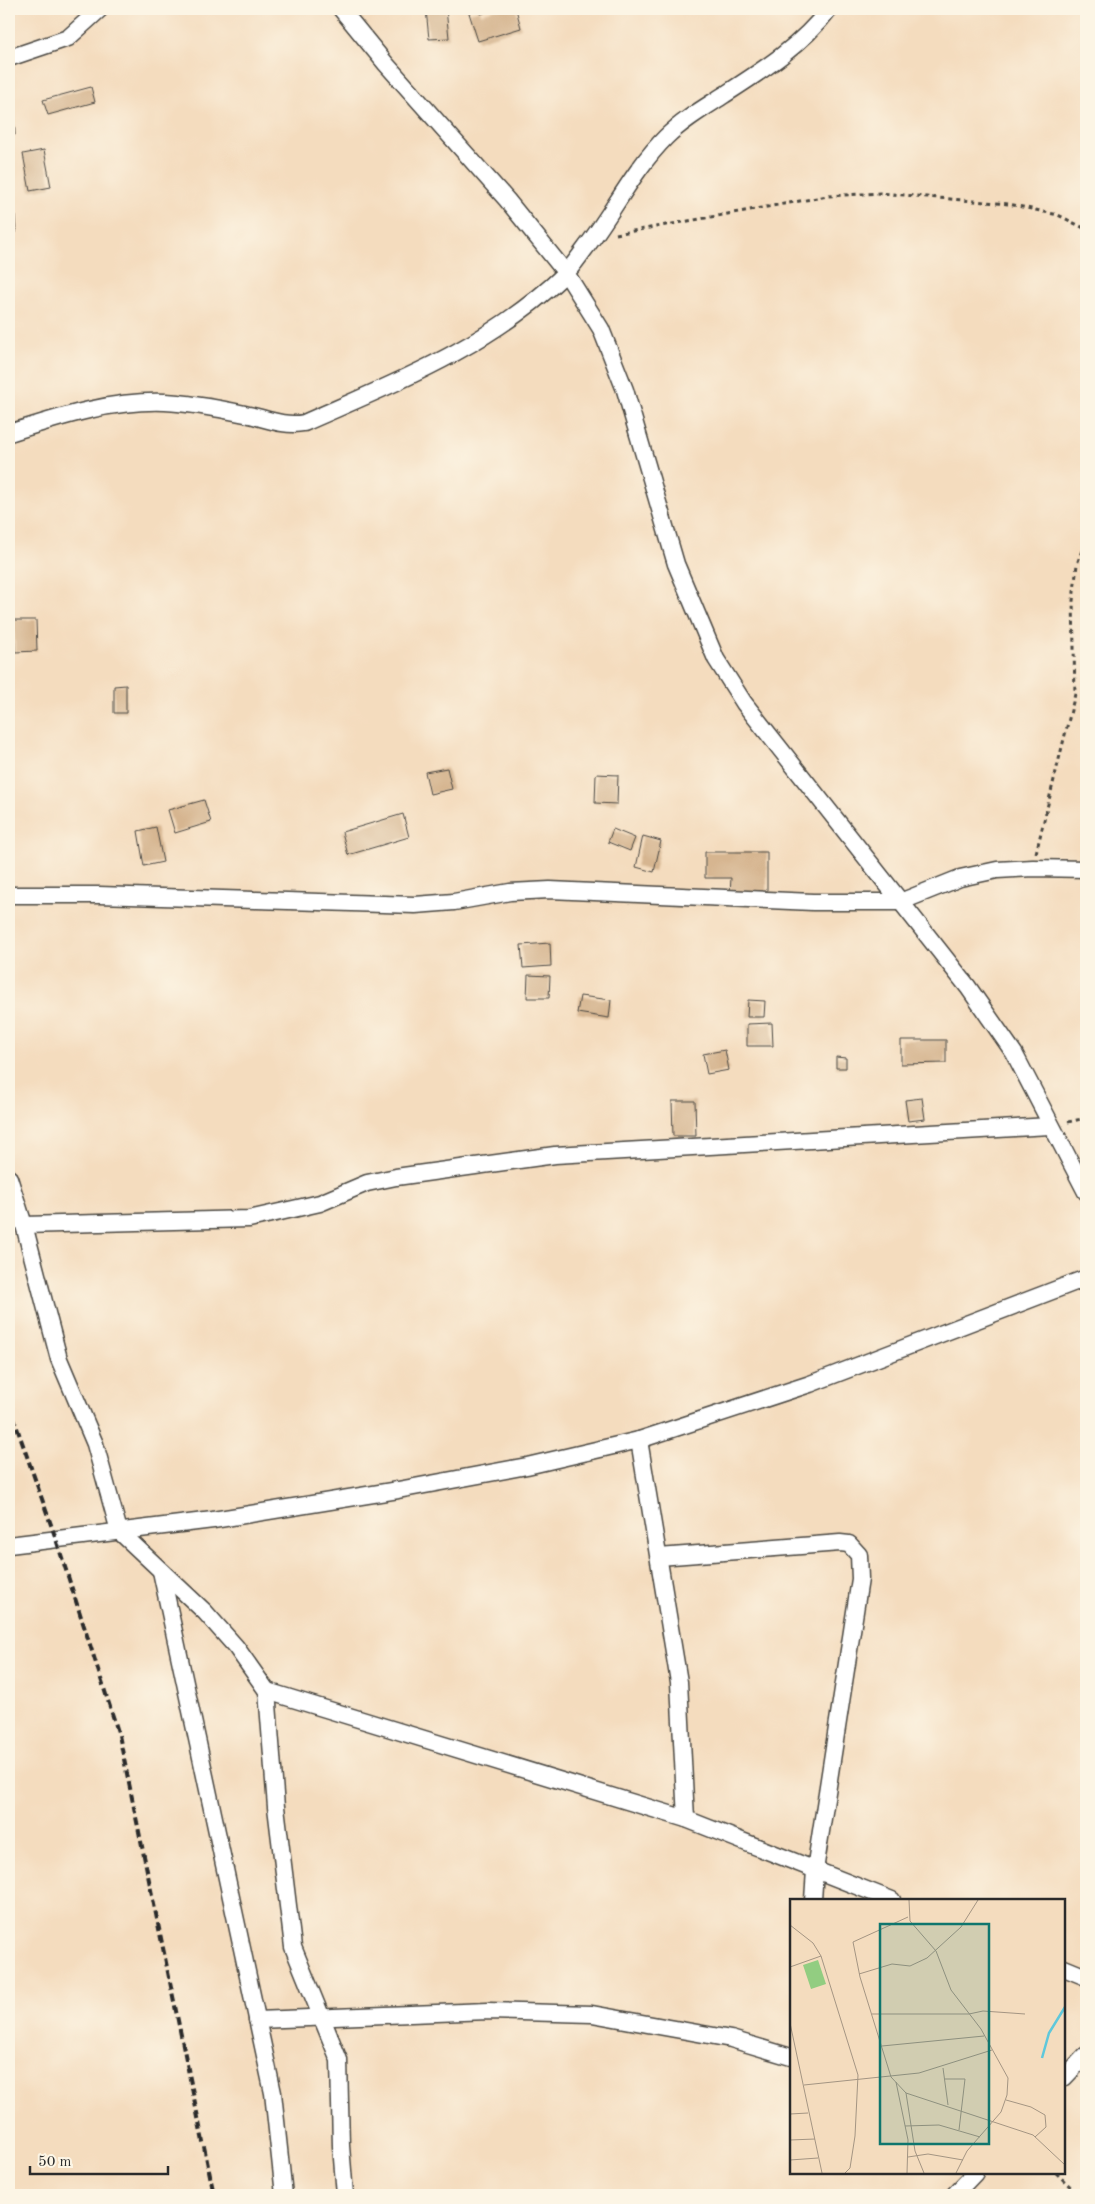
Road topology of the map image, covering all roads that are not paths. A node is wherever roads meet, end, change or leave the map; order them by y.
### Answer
1 (100, 9) edge
2 (341, 9) edge
3 (829, 9) edge
4 (9, 58) edge
5 (566, 273) junction
6 (9, 433) edge
7 (1086, 869) edge
8 (9, 895) edge
9 (900, 902) junction
10 (1050, 1126) junction
11 (9, 1178) edge
12 (1086, 1192) edge
13 (24, 1226) junction
14 (1086, 1278) edge
15 (639, 1440) junction
16 (119, 1531) junction
17 (9, 1546) edge
18 (659, 1557) junction
19 (160, 1571) junction
20 (267, 1691) junction
21 (686, 1819) junction
22 (815, 1870) junction
23 (813, 1899) edge
24 (889, 1899) edge
25 (1065, 1968) edge
26 (1086, 1977) edge
27 (322, 2017) junction
28 (257, 2020) junction
29 (1086, 2055) edge
30 (790, 2058) edge
31 (1065, 2077) edge
32 (974, 2174) edge
33 (284, 2195) edge
34 (345, 2195) edge
35 (954, 2195) edge

1 - 4 street
2 - 5 street
3 - 5 street
5 - 6 street
5 - 9 street
7 - 9 street
8 - 9 street
9 - 10 street
10 - 12 street
10 - 13 street
11 - 13 street
13 - 16 street
14 - 15 street
15 - 16 street
15 - 18 street
16 - 17 street
16 - 19 street
18 - 21 street
18 - 22 street
19 - 20 street
19 - 28 street
20 - 21 street
20 - 27 street
21 - 22 street
22 - 23 street
22 - 24 street
25 - 26 street
27 - 28 street
27 - 30 street
27 - 34 street
28 - 33 street
29 - 31 street
32 - 35 street

